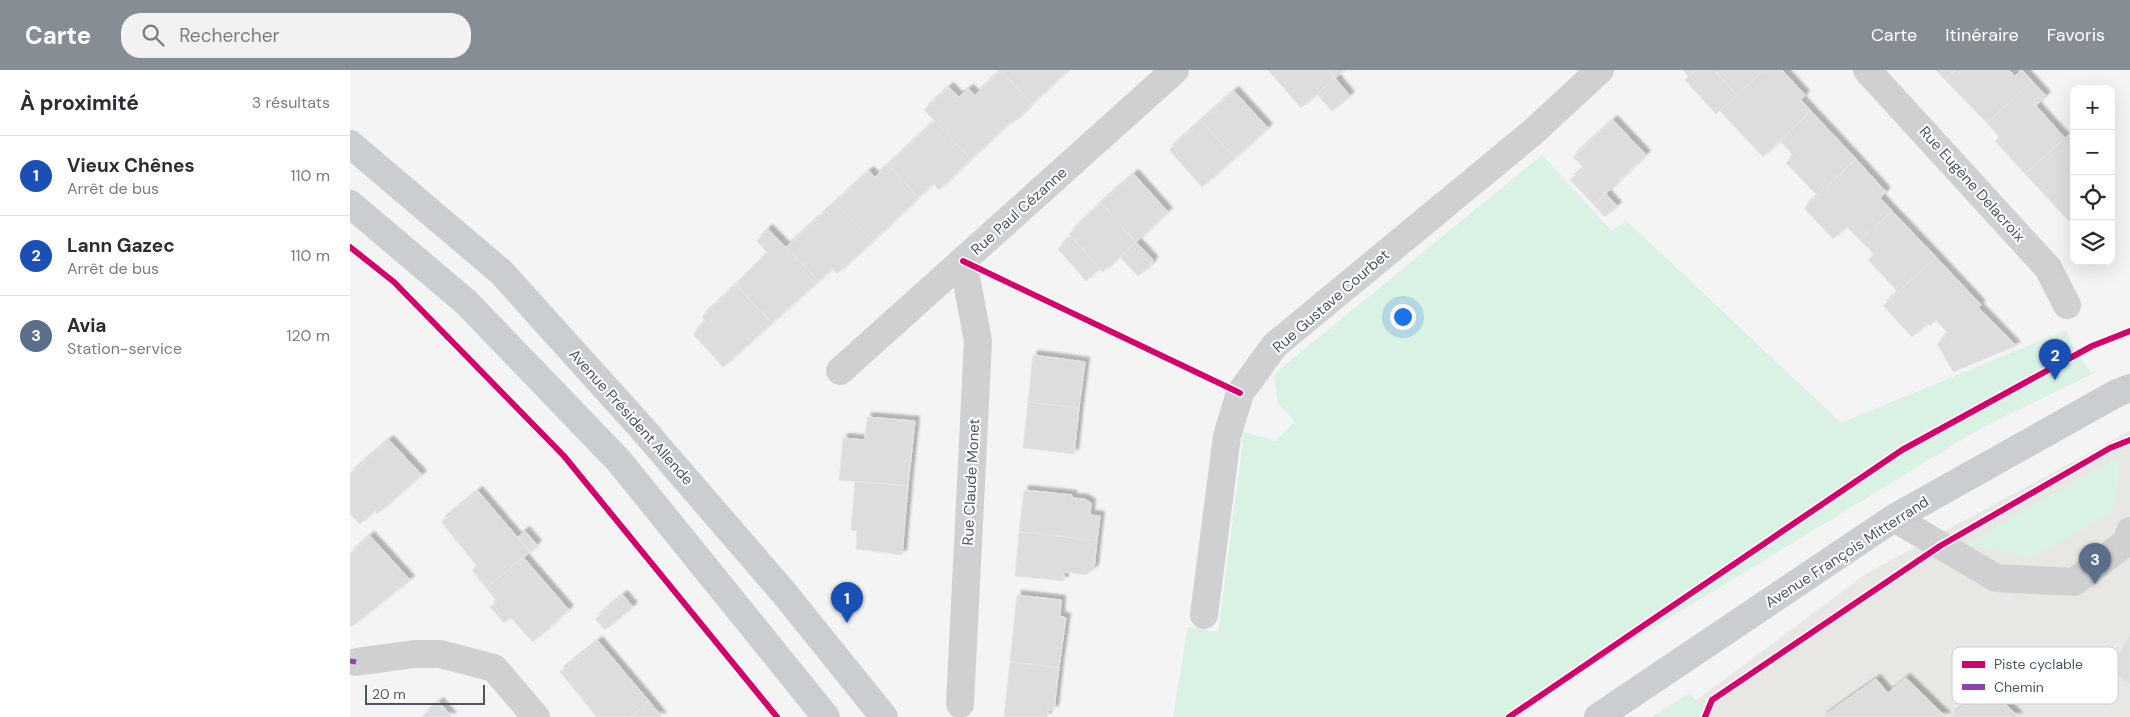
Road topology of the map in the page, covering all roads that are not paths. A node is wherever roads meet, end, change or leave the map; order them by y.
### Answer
1 (1175, 70) edge
2 (1600, 70) edge
3 (1867, 70) edge
4 (350, 144) edge
5 (350, 204) edge
6 (963, 261) junction
7 (2068, 305) dead end
8 (840, 371) dead end
9 (2130, 388) edge
10 (1894, 518) junction
11 (2130, 531) edge
12 (1204, 615) dead end
13 (356, 662) dead end
14 (960, 704) dead end
15 (536, 717) edge
16 (826, 717) edge
17 (884, 717) edge
18 (1598, 717) edge

1 - 6 street, Rue Paul Cézanne
2 - 12 street, Rue Gustave Courbet
3 - 7 street, Rue Eugène Delacroix
4 - 17 main road, Avenue Président Allende
5 - 16 main road
6 - 8 street, Rue Paul Cézanne
6 - 14 street, Rue Claude Monet
9 - 10 main road, Avenue François Mitterrand
10 - 11 street
10 - 18 main road, Avenue François Mitterrand
13 - 15 street

